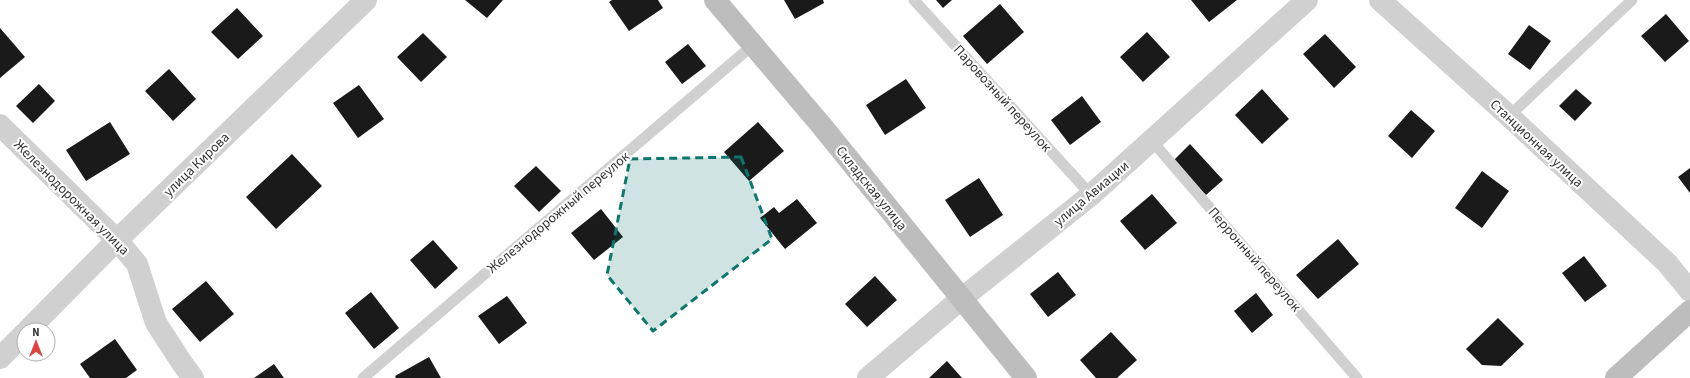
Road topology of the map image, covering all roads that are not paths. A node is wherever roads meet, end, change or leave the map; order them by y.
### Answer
1 (366, 0) edge
2 (715, 0) edge
3 (914, 0) edge
4 (1307, 0) edge
5 (1380, 0) edge
6 (1632, 0) edge
7 (753, 45) junction
8 (1509, 116) junction
9 (0, 125) edge
10 (1152, 141) junction
11 (1091, 195) junction
12 (117, 240) junction
13 (1690, 291) edge
14 (961, 299) junction
15 (1690, 311) edge
16 (36, 322) edge
17 (16, 342) edge
18 (0, 358) edge
19 (193, 378) edge
20 (363, 378) edge
21 (868, 378) edge
22 (1026, 378) edge
23 (1357, 378) edge
24 (1616, 378) edge

1 - 12 street, улица Кирова
2 - 7 street, Складская улица
3 - 11 lane, Паровозный переулок
4 - 10 street, улица Авиации
5 - 8 street, Станционная улица
6 - 8 lane
7 - 14 street, Складская улица
7 - 20 lane, Железнодорожный переулок
8 - 13 street, Станционная улица
9 - 12 street, Железнодорожная улица
10 - 11 street, улица Авиации
10 - 23 lane, Перронный переулок
11 - 14 street, улица Авиации
12 - 16 street, улица Кирова
12 - 19 street, Железнодорожная улица
14 - 21 street, улица Авиации
14 - 22 street, Складская улица
15 - 24 street
17 - 18 street

